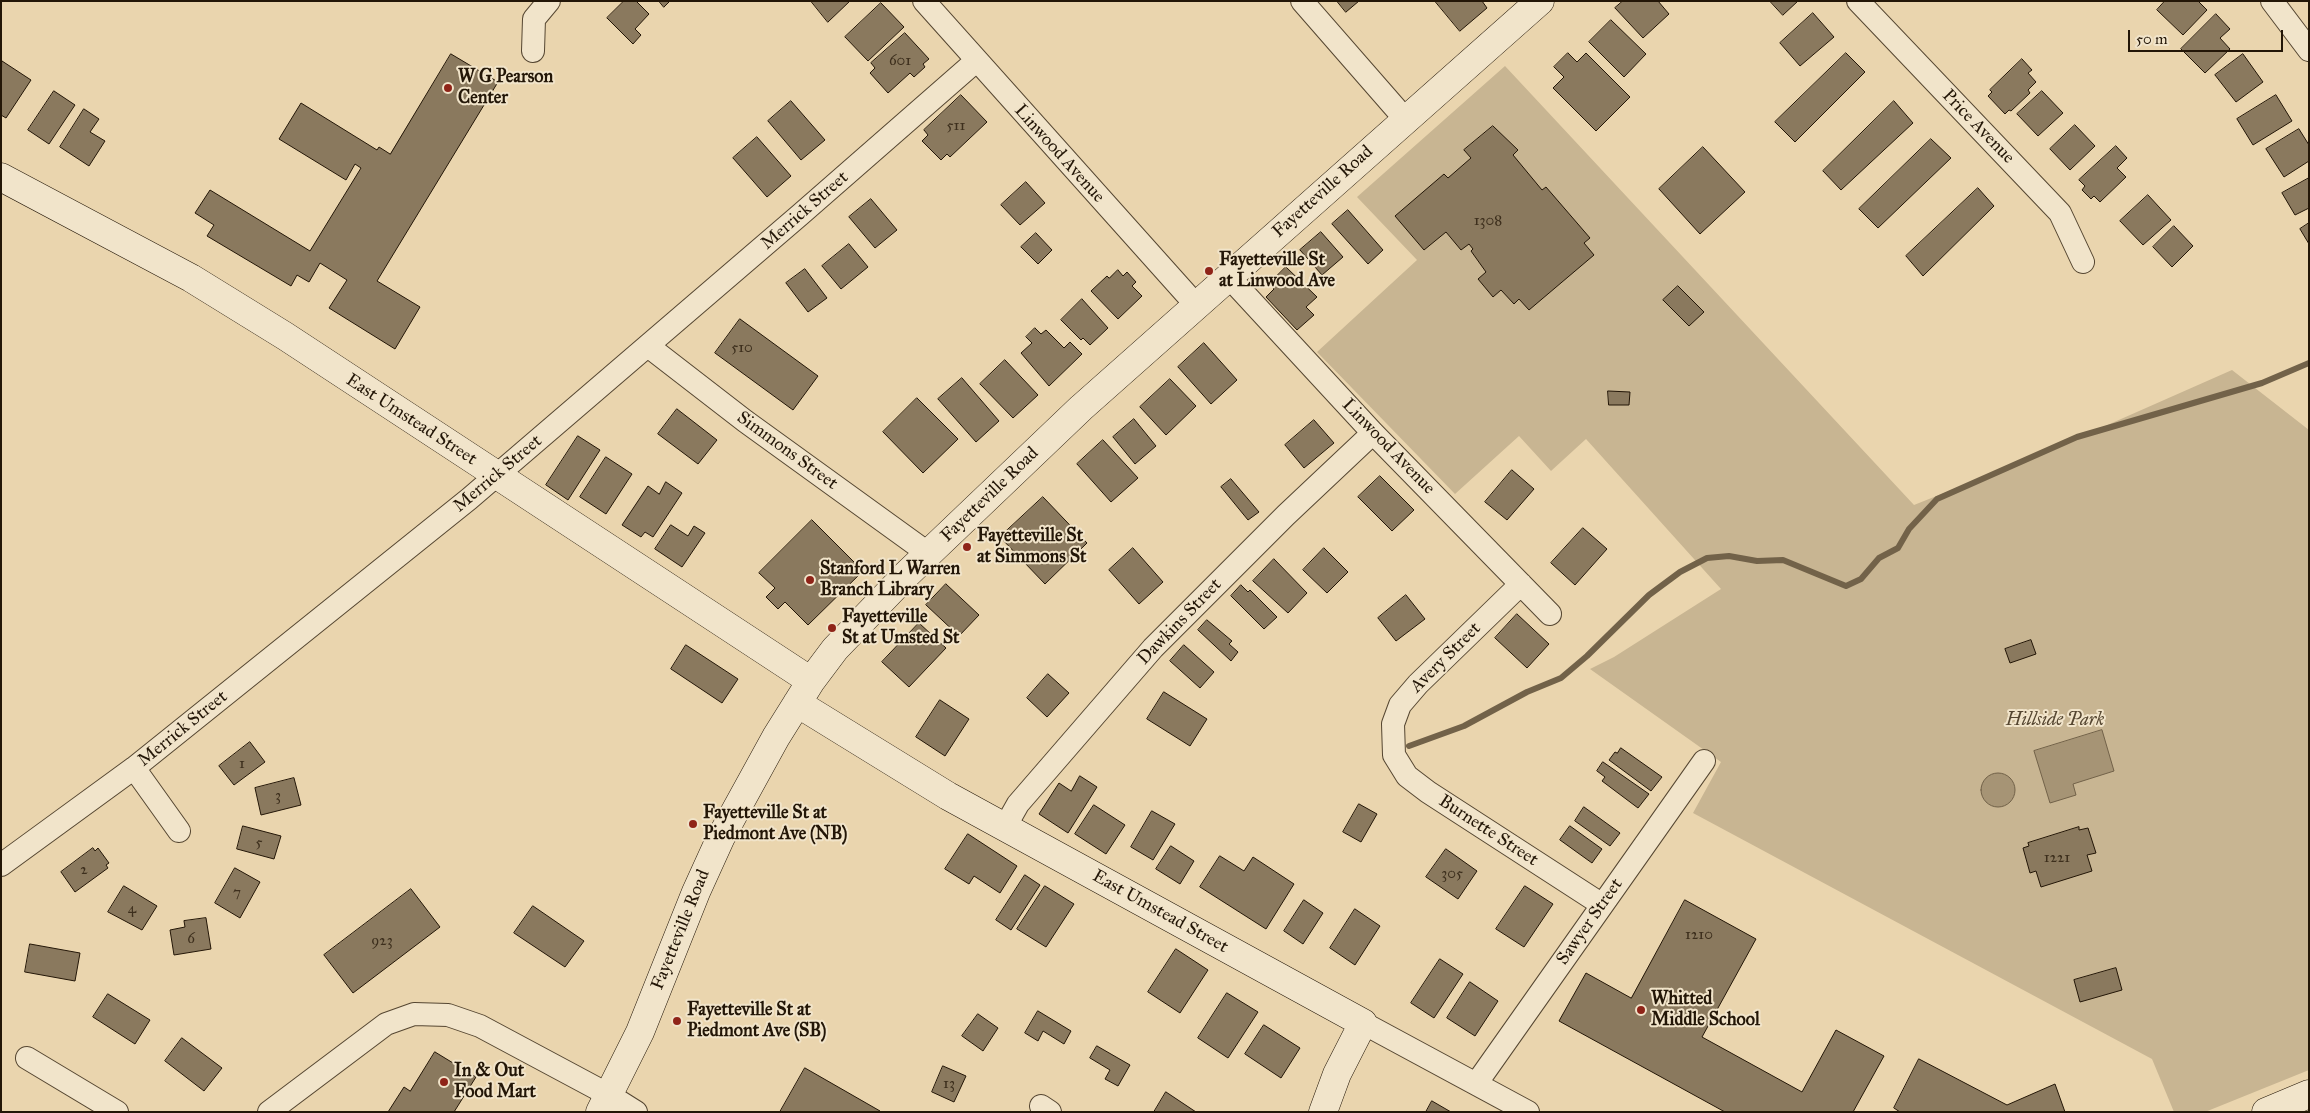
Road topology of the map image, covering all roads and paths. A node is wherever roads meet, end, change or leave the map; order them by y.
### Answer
1 (549, 1) edge
2 (924, 1) edge
3 (1302, 1) edge
4 (1540, 1) edge
5 (1858, 1) edge
6 (2272, 1) edge
7 (2309, 50) edge
8 (533, 51) dead end
9 (976, 61) junction
10 (1405, 119) junction
11 (1, 177) edge
12 (2083, 262) dead end
13 (1228, 276) junction
14 (1196, 305) junction
15 (648, 346) junction
16 (1373, 433) junction
17 (496, 476) junction
18 (929, 554) junction
19 (1521, 584) junction
20 (1550, 614) dead end
21 (804, 692) junction
22 (1392, 743) joint
23 (1704, 761) dead end
24 (134, 768) junction
25 (1005, 827) junction
26 (178, 831) dead end
27 (1, 865) edge
28 (1601, 904) junction
29 (1363, 1023) junction
30 (27, 1058) dead end
31 (1476, 1084) junction
32 (2309, 1094) edge
33 (604, 1103) edge
34 (1495, 1104) edge
35 (117, 1112) edge
36 (269, 1112) edge
37 (636, 1112) edge
38 (1323, 1112) edge
39 (1528, 1112) edge
40 (2266, 1112) edge

1 - 8 street
2 - 9 street, Linwood Avenue
3 - 10 street
4 - 10 street, Fayetteville Road
5 - 12 street, Price Avenue
6 - 7 street
9 - 14 street, Linwood Avenue
9 - 15 street, Merrick Street
10 - 13 street, Fayetteville Road
11 - 17 street, East Umstead Street
13 - 14 street, Fayetteville Road
13 - 16 street, Linwood Avenue
14 - 18 street, Fayetteville Road
15 - 17 street, Merrick Street
15 - 18 street, Simmons Street
16 - 19 street, Linwood Avenue
16 - 25 street, Dawkins Street
17 - 21 street, East Umstead Street
17 - 24 street, Merrick Street
18 - 21 street, Fayetteville Road
19 - 20 street, Linwood Avenue
19 - 22 street, Avery Street
21 - 25 street, East Umstead Street
21 - 33 street, Fayetteville Road
22 - 28 street, Burnette Street
23 - 28 street, Sawyer Street
24 - 26 street
24 - 27 street, Merrick Street
25 - 29 street, East Umstead Street
28 - 31 street, Sawyer Street
29 - 31 street, East Umstead Street
29 - 38 street
30 - 35 street
31 - 34 street, East Umstead Street
32 - 40 street
33 - 36 street
33 - 37 street
34 - 39 street, East Umstead Street

